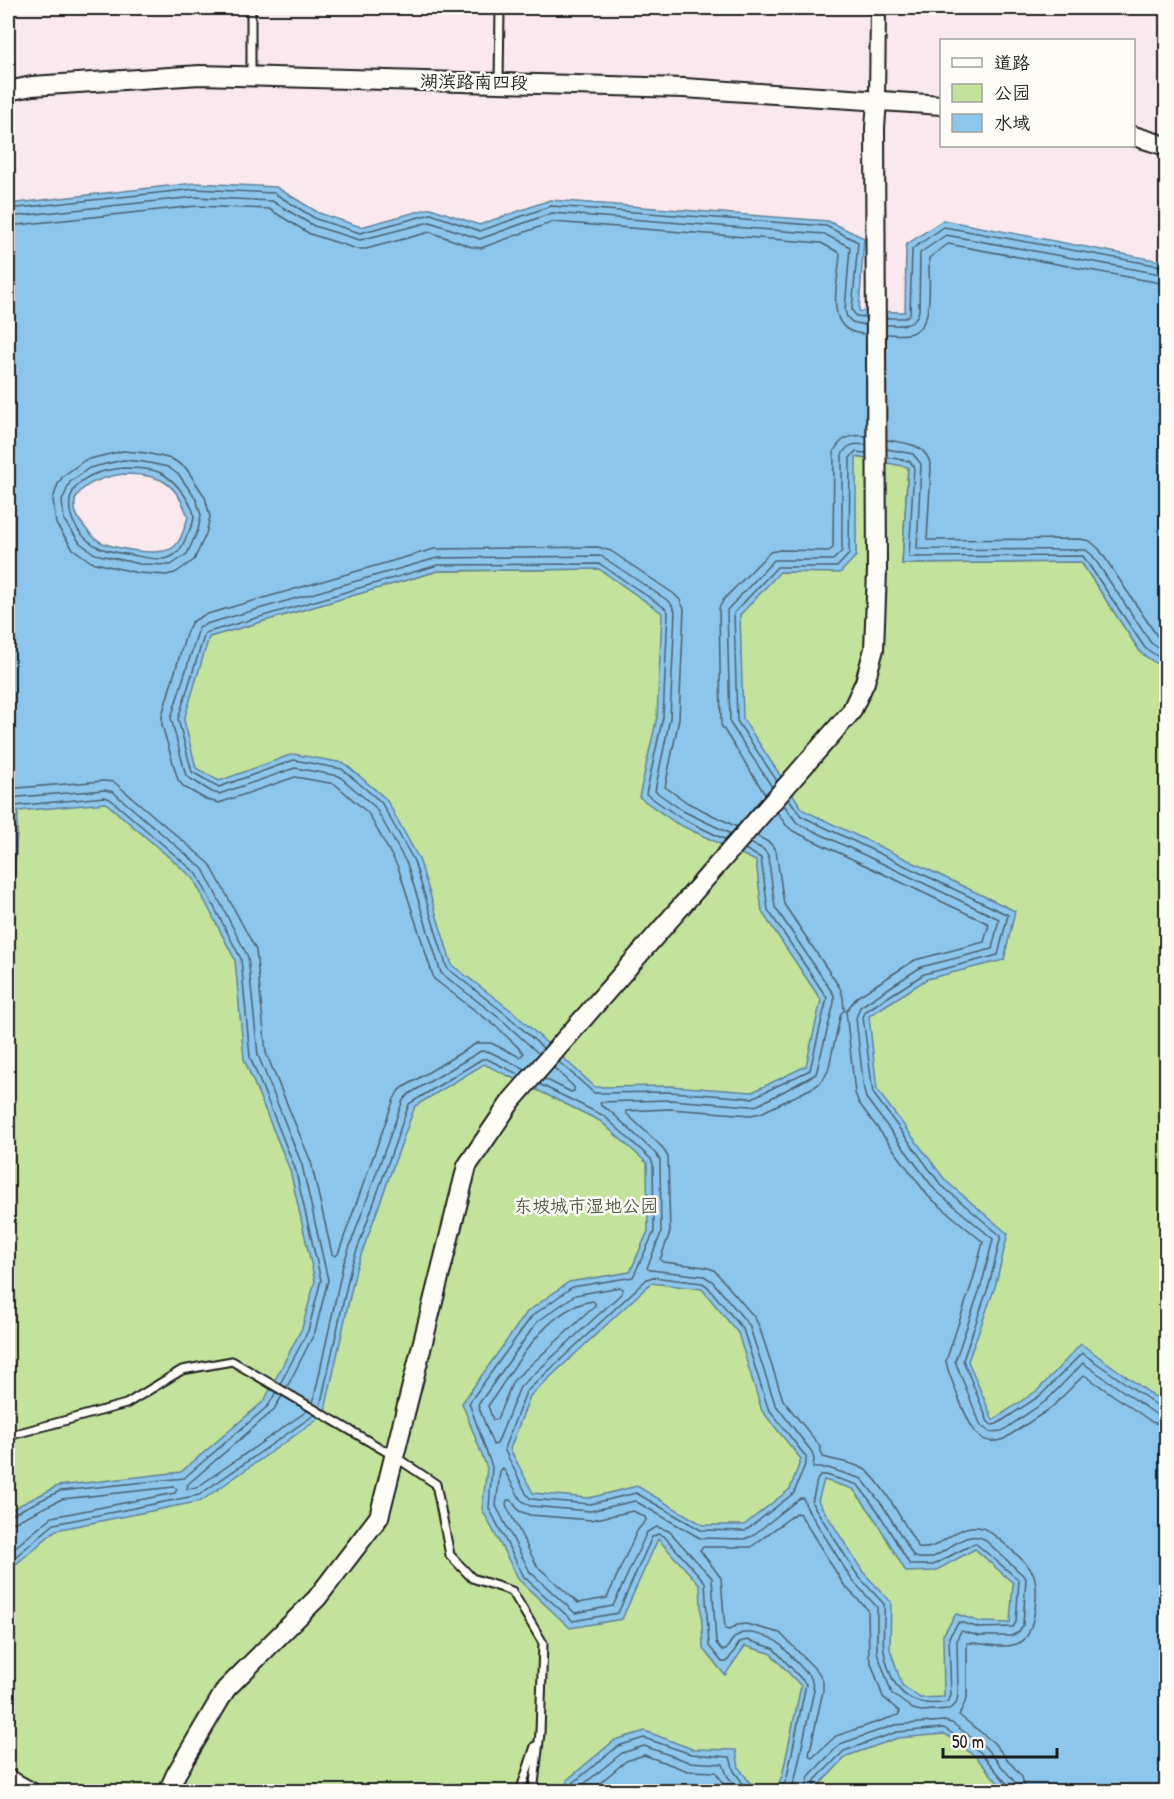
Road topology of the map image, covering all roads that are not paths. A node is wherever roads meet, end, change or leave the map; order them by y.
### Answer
1 (251, 8) edge
2 (500, 8) edge
3 (878, 8) edge
4 (251, 76) junction
5 (499, 83) junction
6 (8, 91) edge
7 (877, 101) junction
8 (940, 105) edge
9 (1135, 136) edge
10 (1167, 146) edge
11 (8, 1436) edge
12 (394, 1456) junction
13 (540, 1733) junction
14 (8, 1779) edge
15 (31, 1791) edge
16 (168, 1791) edge
17 (520, 1791) edge
18 (533, 1791) edge

1 - 4 lane
2 - 5 lane
3 - 7 street
4 - 5 street, 湖滨路南四段
4 - 6 street, 湖滨路南四段
5 - 7 street, 湖滨路南四段
7 - 8 street, 湖滨路南四段
7 - 12 street
9 - 10 street
11 - 12 lane
12 - 13 lane
12 - 16 street
13 - 17 lane
13 - 18 lane
14 - 15 street

